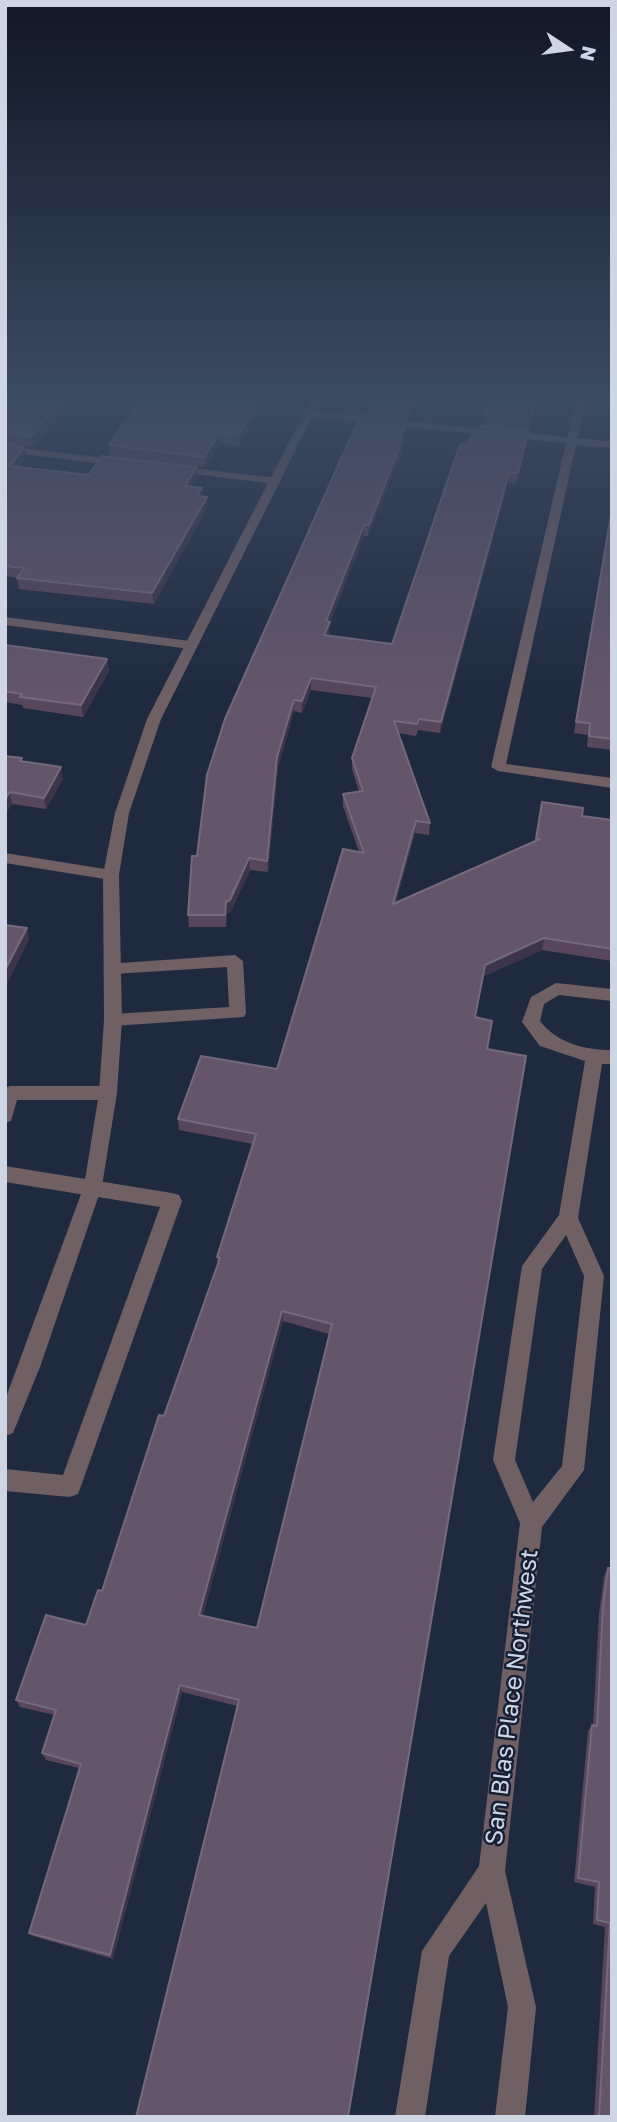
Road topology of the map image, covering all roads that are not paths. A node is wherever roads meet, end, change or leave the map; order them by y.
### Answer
1 (265, 500) edge
2 (559, 500) edge
3 (5, 621) edge
4 (190, 645) junction
5 (612, 783) edge
6 (5, 858) edge
7 (111, 876) junction
8 (113, 968) junction
9 (612, 995) edge
10 (113, 1020) junction
11 (603, 1057) edge
12 (108, 1093) junction
13 (5, 1116) edge
14 (5, 1174) edge
15 (93, 1186) junction
16 (568, 1218) junction
17 (5, 1426) edge
18 (5, 1480) edge
19 (531, 1523) junction
20 (492, 1871) junction
21 (410, 2117) edge
22 (510, 2117) edge

1 - 4 street
2 - 5 street
3 - 4 street
4 - 7 street
6 - 7 street
7 - 8 street
8 - 10 street
8 - 10 street
9 - 11 street
10 - 12 street
11 - 16 street, San Blas Place Northwest
12 - 13 street
12 - 15 street
14 - 15 street
15 - 17 street
15 - 18 street
16 - 19 street, San Blas Place Northwest
16 - 19 street, San Blas Place Northwest
19 - 20 street, San Blas Place Northwest
20 - 21 street, San Blas Place Northwest
20 - 22 street, San Blas Place Northwest

